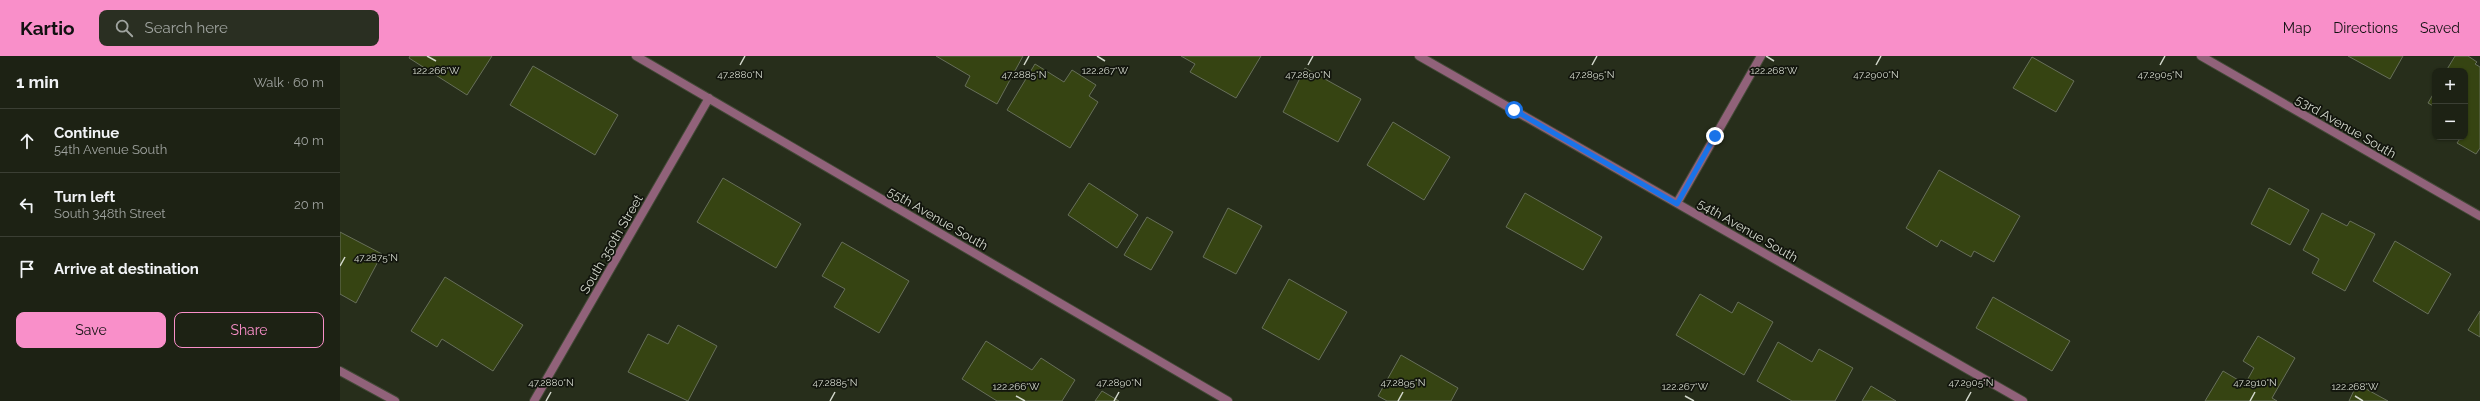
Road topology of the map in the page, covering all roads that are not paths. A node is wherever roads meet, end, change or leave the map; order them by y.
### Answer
1 (636, 56) edge
2 (1419, 56) edge
3 (1761, 56) edge
4 (2201, 56) edge
5 (709, 98) junction
6 (1677, 204) junction
7 (2480, 216) edge
8 (340, 371) edge
9 (395, 401) edge
10 (534, 401) edge
11 (1228, 401) edge
12 (2023, 401) edge

1 - 5 street, 55th Avenue South
2 - 6 street, 54th Avenue South
3 - 6 street
4 - 7 street, 53rd Avenue South
5 - 10 street, South 350th Street
5 - 11 street, 55th Avenue South
6 - 12 street, 54th Avenue South
8 - 9 street

